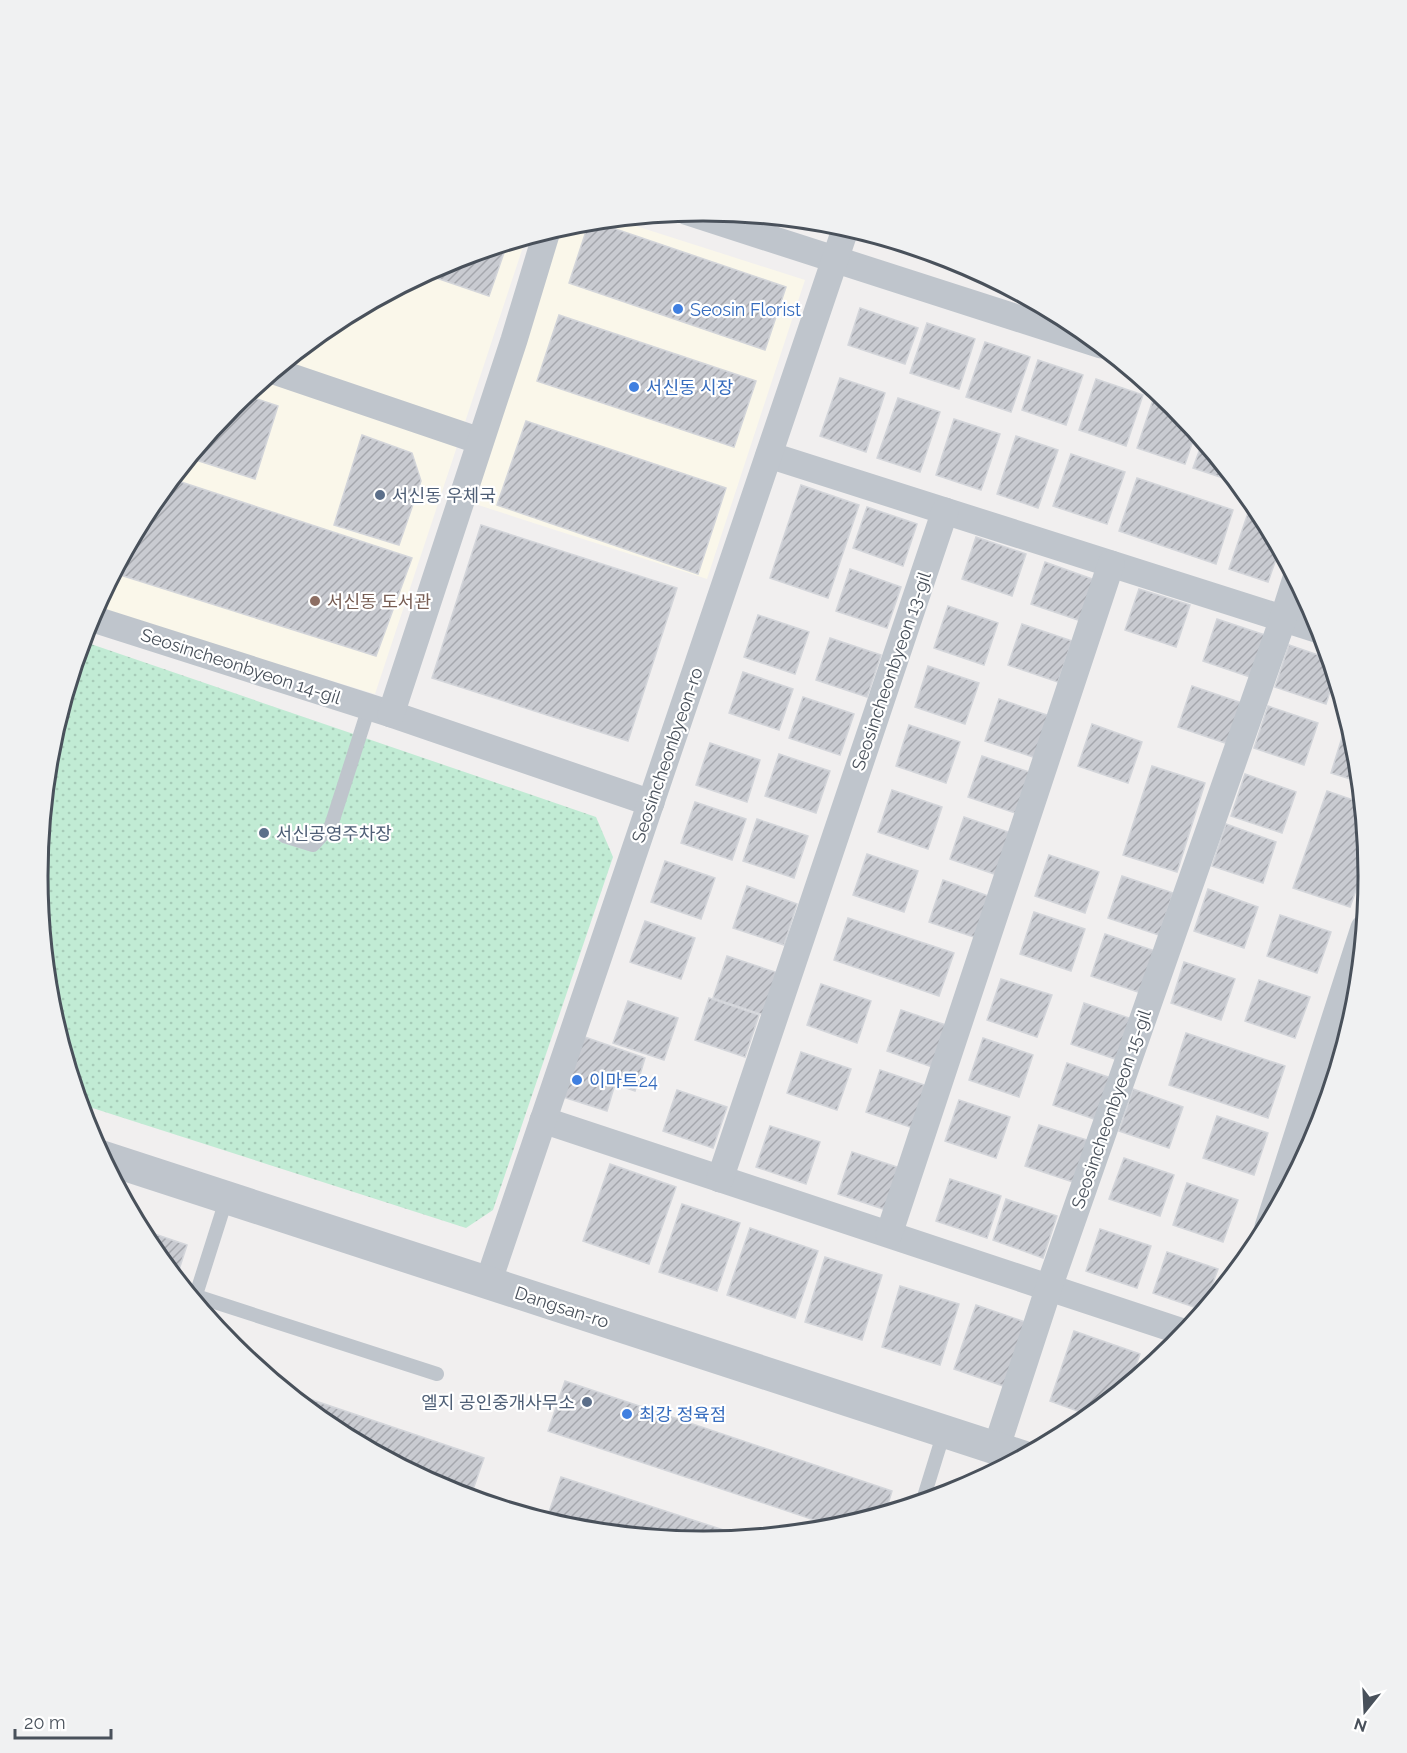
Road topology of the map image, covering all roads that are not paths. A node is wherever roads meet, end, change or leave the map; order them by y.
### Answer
1 (716, 221) edge
2 (843, 237) edge
3 (544, 241) edge
4 (835, 260) junction
5 (1077, 337) edge
6 (283, 374) edge
7 (480, 441) junction
8 (769, 455) junction
9 (945, 511) junction
10 (1111, 564) junction
11 (1292, 590) edge
12 (1283, 619) junction
13 (100, 621) edge
14 (1309, 627) edge
15 (380, 711) junction
16 (651, 803) junction
17 (284, 836) dead end
18 (1353, 964) edge
19 (543, 1120) junction
20 (114, 1161) edge
21 (720, 1179) junction
22 (1282, 1182) edge
23 (227, 1197) junction
24 (889, 1234) junction
25 (488, 1283) junction
26 (1049, 1287) junction
27 (197, 1292) edge
28 (204, 1301) edge
29 (1177, 1330) edge
30 (437, 1374) dead end
31 (945, 1432) junction
32 (1010, 1453) edge
33 (925, 1493) edge

1 - 4 street
2 - 4 street, Seosincheonbyeon-ro
3 - 7 street
4 - 5 street
4 - 8 street, Seosincheonbyeon-ro
6 - 7 street
7 - 15 street
8 - 9 street
8 - 16 street, Seosincheonbyeon-ro
9 - 10 street
9 - 21 street, Seosincheonbyeon 13-gil
10 - 12 street
10 - 24 street
11 - 12 street
12 - 14 street
12 - 26 street, Seosincheonbyeon 15-gil
13 - 15 street, Seosincheonbyeon 14-gil
15 - 16 street, Seosincheonbyeon 14-gil
15 - 17 lane
16 - 19 street, Seosincheonbyeon-ro
18 - 22 street
19 - 21 street
19 - 25 street, Seosincheonbyeon-ro
20 - 23 street, Dangsan-ro
21 - 24 street
23 - 25 street, Dangsan-ro
23 - 27 lane
24 - 26 street
25 - 31 street, Dangsan-ro
26 - 29 street
26 - 32 street, Seosincheonbyeon 15-gil
28 - 30 lane
31 - 32 street, Dangsan-ro
31 - 33 lane

